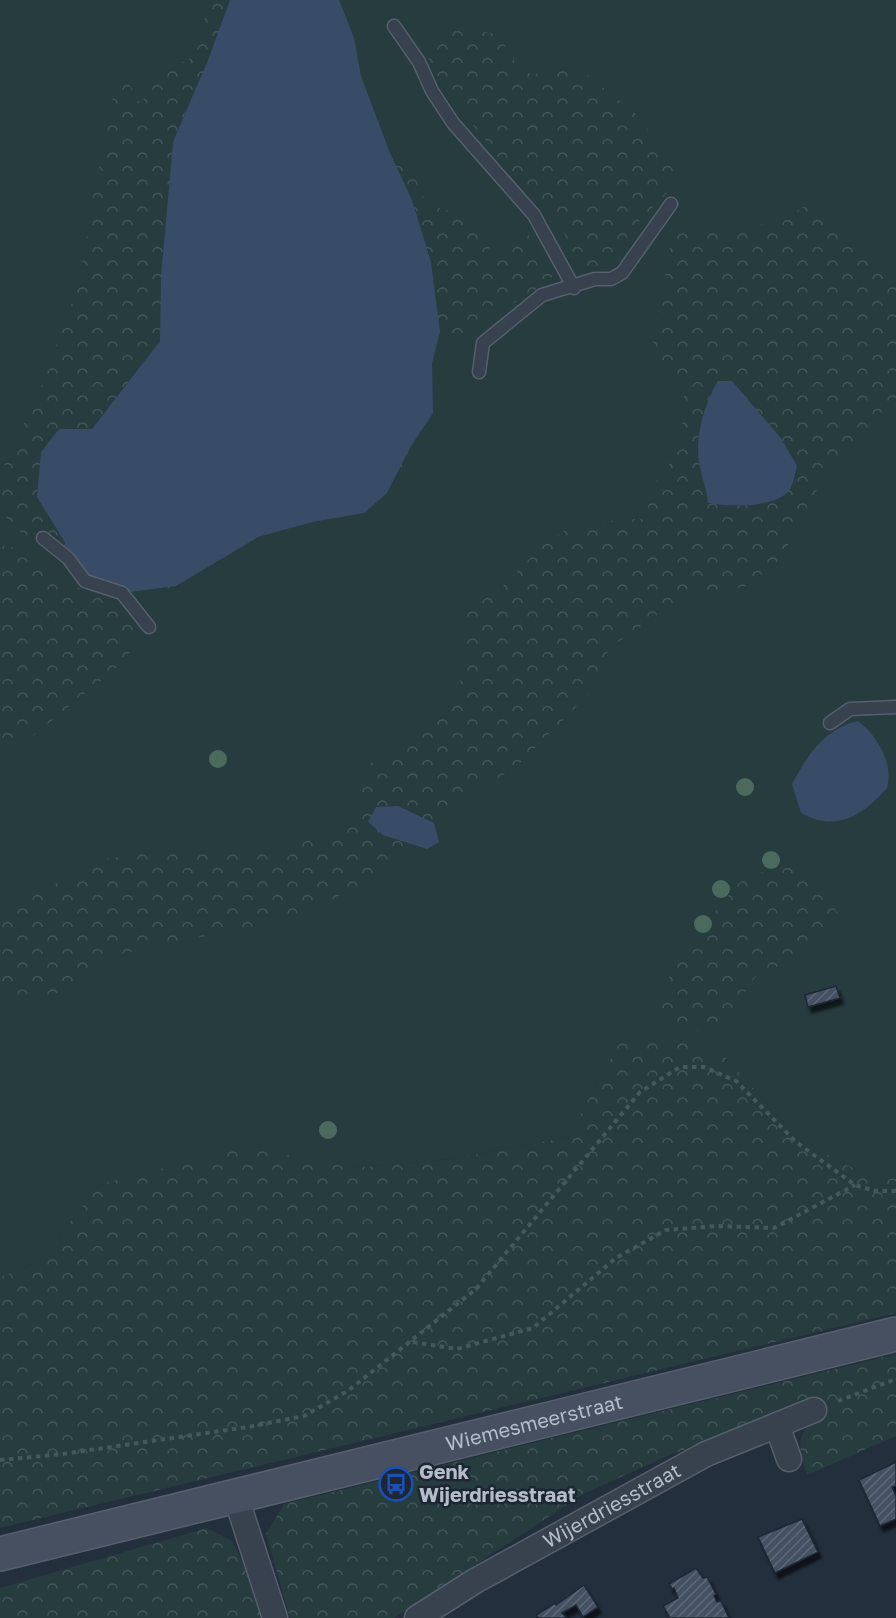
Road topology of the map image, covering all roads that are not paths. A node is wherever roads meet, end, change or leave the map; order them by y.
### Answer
1 (394, 26) dead end
2 (671, 204) dead end
3 (574, 288) junction
4 (479, 372) dead end
5 (44, 538) dead end
6 (149, 627) dead end
7 (896, 707) edge
8 (830, 723) dead end
9 (896, 1334) edge
10 (824, 1407) road end
11 (777, 1425) junction
12 (789, 1459) dead end
13 (236, 1497) junction
14 (0, 1554) edge
15 (275, 1618) edge
16 (417, 1618) edge

1 - 3 lane
2 - 3 lane
3 - 4 lane
5 - 6 lane
7 - 8 lane
9 - 13 main road, Wiemesmeerstraat
10 - 11 street, Wijerdriesstraat
11 - 12 street
11 - 16 street, Wijerdriesstraat
13 - 14 main road, Wiemesmeerstraat
13 - 15 street

